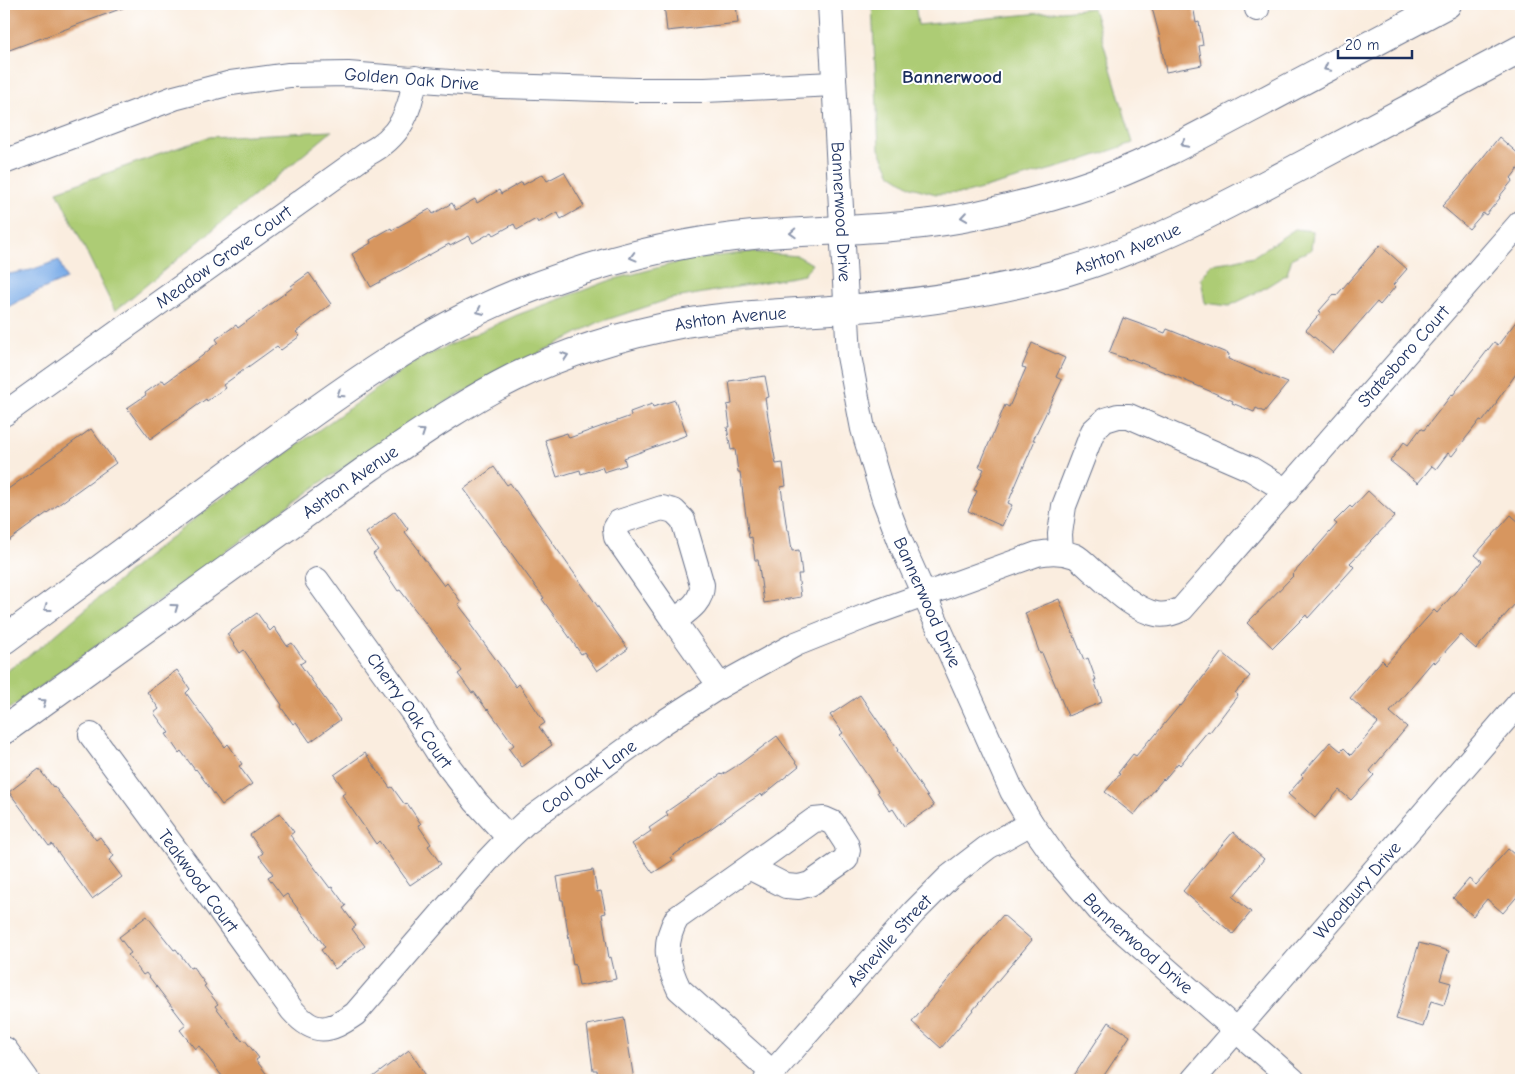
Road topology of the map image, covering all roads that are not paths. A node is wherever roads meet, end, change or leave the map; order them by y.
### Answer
1 (830, 4) edge
2 (1447, 4) edge
3 (1521, 49) edge
4 (415, 78) junction
5 (834, 84) junction
6 (4, 162) edge
7 (1521, 222) edge
8 (842, 230) junction
9 (846, 309) junction
10 (4, 414) edge
11 (1287, 491) junction
12 (1061, 552) junction
13 (317, 580) dead end
14 (924, 594) junction
15 (674, 622) junction
16 (4, 640) edge
17 (720, 686) junction
18 (1521, 701) edge
19 (4, 730) edge
20 (91, 736) dead end
21 (1031, 823) junction
22 (509, 838) junction
23 (749, 867) dead end
24 (309, 1024) joint
25 (1236, 1030) junction
26 (4, 1051) edge
27 (770, 1077) edge
28 (25, 1080) edge
29 (1193, 1080) edge
30 (1293, 1080) edge

1 - 5 street, Bannerwood Drive
2 -> 8 main road
3 - 9 main road, Ashton Avenue
4 - 5 street, Golden Oak Drive
4 - 6 street, Golden Oak Drive
4 - 10 street, Meadow Grove Court
5 - 8 street, Bannerwood Drive
7 - 11 street, Statesboro Court
8 - 9 street, Bannerwood Drive
8 -> 16 main road
9 - 14 street, Bannerwood Drive
19 -> 9 main road, Ashton Avenue
11 - 12 street, Statesboro Court
11 - 12 street
12 - 14 street, Statesboro Court
13 - 22 street, Cherry Oak Court
14 - 17 street, Cool Oak Lane
14 - 21 street, Bannerwood Drive
15 - 15 street
15 - 17 street
17 - 22 street, Cool Oak Lane
18 - 25 street, Woodbury Drive
20 - 24 street, Teakwood Court
21 - 25 street, Bannerwood Drive
21 - 27 street, Asheville Street
22 - 24 street, Cool Oak Lane
23 - 27 street
25 - 29 street, Woodbury Drive
25 - 30 street, Bannerwood Drive
26 - 28 main road

